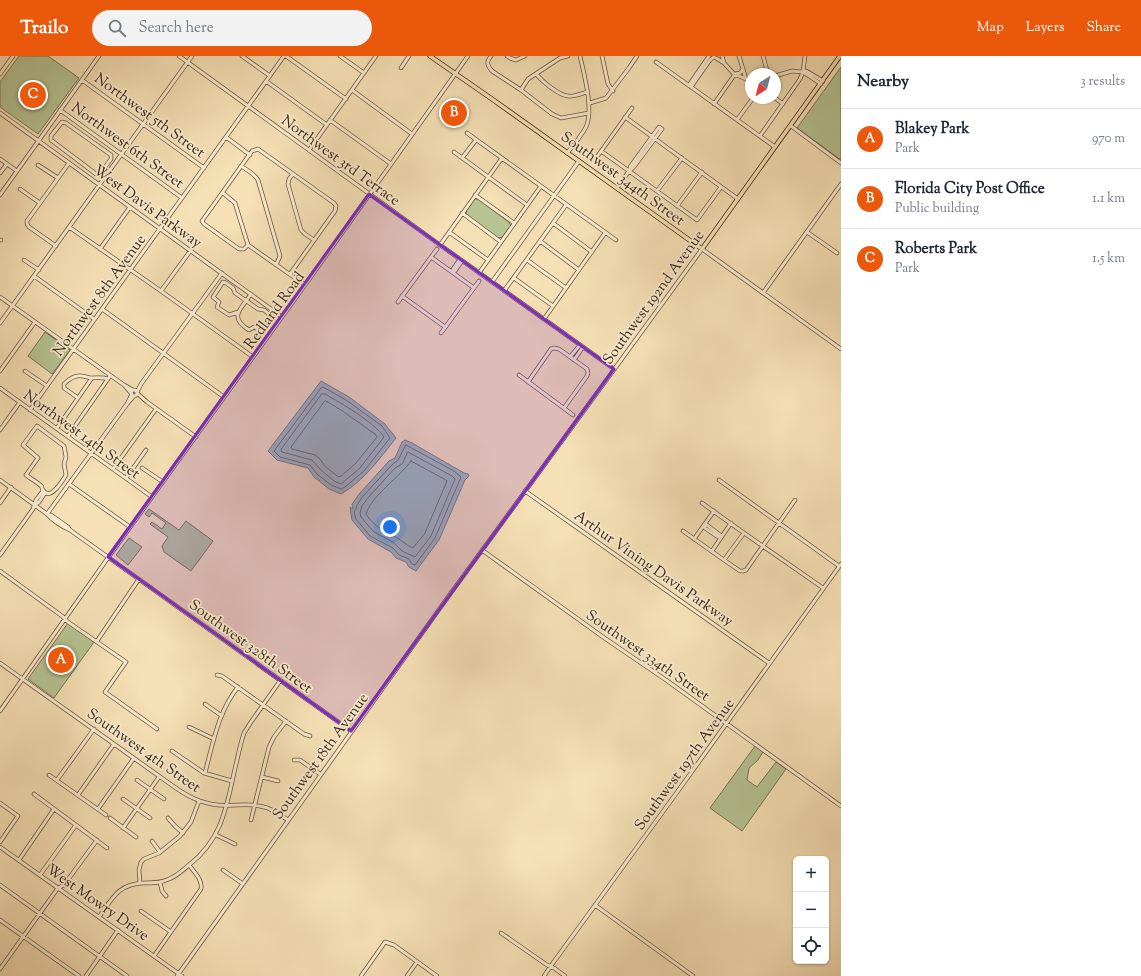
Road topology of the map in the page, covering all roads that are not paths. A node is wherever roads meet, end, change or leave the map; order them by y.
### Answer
1 (13, 56) edge
2 (99, 56) edge
3 (179, 56) edge
4 (192, 56) edge
5 (242, 56) edge
6 (285, 56) edge
7 (340, 56) edge
8 (376, 56) edge
9 (410, 56) edge
10 (430, 56) edge
11 (468, 56) edge
12 (491, 56) edge
13 (507, 56) edge
14 (525, 56) edge
15 (568, 56) edge
16 (580, 56) edge
17 (602, 56) edge
18 (637, 56) edge
19 (709, 56) edge
20 (722, 56) edge
21 (739, 56) edge
22 (763, 56) edge
23 (805, 56) edge
24 (840, 56) edge
25 (714, 57) edge
26 (656, 62) dead end
27 (188, 63) junction
28 (724, 63) junction
29 (400, 68) dead end
30 (766, 68) edge
31 (743, 69) junction
32 (803, 72) junction
33 (364, 73) junction
34 (0, 74) edge
35 (455, 74) junction
36 (536, 74) junction
37 (735, 74) junction
38 (781, 74) edge
39 (270, 76) junction
40 (745, 76) edge
41 (745, 79) edge
42 (82, 80) junction
43 (266, 81) junction
44 (822, 82) junction
45 (690, 86) junction
46 (352, 90) junction
47 (521, 90) junction
48 (612, 91) junction
49 (587, 92) junction
50 (346, 99) junction
51 (590, 103) junction
52 (714, 104) junction
53 (749, 104) edge
54 (783, 104) joint
55 (248, 107) junction
56 (632, 108) dead end
57 (60, 110) junction
58 (0, 114) edge
59 (589, 114) junction
60 (625, 117) junction
61 (73, 120) junction
62 (330, 120) junction
63 (737, 120) junction
64 (144, 124) junction
65 (327, 124) junction
66 (69, 125) junction
67 (791, 126) junction
68 (467, 133) dead end
69 (412, 134) junction
70 (760, 136) junction
71 (226, 137) junction
72 (653, 138) junction
73 (476, 140) junction
74 (38, 141) junction
75 (110, 146) junction
76 (775, 147) junction
77 (61, 148) junction
78 (309, 150) junction
79 (601, 151) junction
80 (106, 152) junction
81 (454, 152) dead end
82 (568, 153) junction
83 (56, 154) junction
84 (250, 154) junction
85 (122, 155) junction
86 (462, 158) junction
87 (502, 158) junction
88 (682, 158) junction
89 (0, 159) edge
90 (579, 161) junction
91 (594, 161) dead end
92 (68, 163) junction
93 (841, 163) edge
94 (7, 164) junction
95 (391, 164) junction
96 (38, 165) dead end
97 (241, 166) junction
98 (204, 168) junction
99 (630, 170) junction
100 (17, 171) junction
101 (702, 172) junction
102 (0, 173) edge
103 (293, 174) junction
104 (488, 177) junction
105 (58, 178) junction
106 (841, 184) edge
107 (100, 185) junction
108 (541, 186) junction
109 (722, 187) junction
110 (617, 188) junction
111 (20, 189) dead end
112 (657, 192) junction
113 (223, 193) junction
114 (370, 194) junction
115 (0, 195) edge
116 (475, 195) junction
117 (553, 196) junction
118 (182, 198) junction
119 (738, 199) junction
120 (40, 203) junction
121 (527, 205) junction
122 (566, 205) junction
123 (677, 206) junction
124 (130, 207) junction
125 (462, 213) junction
126 (514, 223) junction
127 (553, 223) junction
128 (69, 227) junction
129 (160, 229) junction
130 (449, 232) junction
131 (807, 232) junction
132 (606, 233) junction
133 (314, 240) junction
134 (616, 240) dead end
135 (540, 241) junction
136 (501, 242) junction
137 (440, 244) junction
138 (248, 245) junction
139 (56, 246) junction
140 (100, 249) junction
141 (437, 249) dead end
142 (702, 249) junction
143 (191, 250) junction
144 (592, 252) junction
145 (837, 253) dead end
146 (431, 257) junction
147 (24, 260) dead end
148 (461, 260) junction
149 (488, 260) junction
150 (527, 260) junction
151 (276, 264) junction
152 (39, 270) junction
153 (130, 270) junction
154 (579, 270) junction
155 (452, 272) junction
156 (222, 273) junction
157 (479, 273) junction
158 (290, 274) junction
159 (34, 276) junction
160 (514, 278) junction
161 (479, 281) dead end
162 (492, 282) junction
163 (305, 285) junction
164 (474, 288) junction
165 (566, 288) junction
166 (161, 291) junction
167 (504, 291) junction
168 (763, 293) junction
169 (251, 294) junction
170 (402, 296) junction
171 (0, 297) edge
172 (247, 301) junction
173 (398, 302) dead end
174 (13, 306) junction
175 (553, 306) junction
176 (102, 309) junction
177 (238, 312) junction
178 (192, 313) junction
179 (282, 317) junction
180 (94, 319) junction
181 (544, 319) junction
182 (35, 322) junction
183 (0, 323) edge
184 (445, 327) junction
185 (441, 333) dead end
186 (582, 346) junction
187 (73, 349) junction
188 (841, 349) edge
189 (574, 352) junction
190 (163, 353) junction
191 (578, 355) junction
192 (253, 357) junction
193 (570, 357) junction
194 (574, 360) junction
195 (614, 369) junction
196 (0, 371) edge
197 (25, 371) dead end
198 (519, 375) dead end
199 (92, 378) junction
200 (109, 378) junction
201 (528, 382) junction
202 (47, 386) junction
203 (0, 388) edge
204 (134, 393) junction
205 (224, 397) junction
206 (78, 398) junction
207 (20, 402) junction
208 (156, 408) junction
209 (564, 408) junction
210 (30, 410) junction
211 (573, 415) dead end
212 (57, 428) junction
213 (0, 430) edge
214 (68, 436) junction
215 (196, 437) junction
216 (146, 450) dead end
217 (91, 454) junction
218 (142, 468) dead end
219 (113, 469) junction
220 (126, 478) junction
221 (0, 480) edge
222 (719, 480) dead end
223 (163, 482) junction
224 (69, 484) junction
225 (11, 488) junction
226 (525, 491) junction
227 (44, 492) junction
228 (152, 497) junction
229 (795, 500) dead end
230 (0, 503) edge
231 (702, 503) dead end
232 (35, 505) junction
233 (714, 511) junction
234 (48, 514) junction
235 (731, 523) junction
236 (779, 523) junction
237 (705, 525) junction
238 (130, 527) junction
239 (683, 531) dead end
240 (744, 533) junction
241 (721, 537) junction
242 (694, 539) junction
243 (763, 546) junction
244 (482, 550) junction
245 (712, 551) junction
246 (0, 555) edge
247 (108, 557) junction
248 (724, 560) junction
249 (840, 565) edge
250 (0, 571) edge
251 (139, 579) junction
252 (823, 588) junction
253 (65, 619) junction
254 (97, 641) junction
255 (0, 663) edge
256 (770, 663) junction
257 (217, 675) dead end
258 (23, 679) junction
259 (280, 681) junction
260 (238, 687) junction
261 (205, 704) dead end
262 (263, 705) junction
263 (0, 711) edge
264 (222, 716) junction
265 (286, 721) junction
266 (726, 724) junction
267 (189, 727) dead end
268 (94, 729) junction
269 (157, 729) dead end
270 (351, 732) junction
271 (310, 736) dead end
272 (214, 739) junction
273 (114, 744) junction
274 (172, 751) dead end
275 (134, 758) junction
276 (294, 760) dead end
277 (205, 773) junction
278 (320, 774) junction
279 (50, 775) dead end
280 (159, 776) junction
281 (262, 777) junction
282 (57, 780) junction
283 (137, 780) dead end
284 (232, 781) junction
285 (278, 781) dead end
286 (150, 789) junction
287 (34, 794) dead end
288 (78, 795) junction
289 (123, 799) dead end
290 (164, 799) dead end
291 (199, 801) junction
292 (0, 803) edge
293 (255, 805) junction
294 (226, 806) junction
295 (841, 806) edge
296 (136, 808) junction
297 (54, 809) junction
298 (98, 809) junction
299 (106, 815) dead end
300 (110, 818) dead end
301 (150, 818) dead end
302 (168, 818) dead end
303 (251, 820) dead end
304 (288, 820) junction
305 (76, 825) junction
306 (123, 828) junction
307 (183, 833) junction
308 (216, 835) junction
309 (136, 838) dead end
310 (97, 840) junction
311 (152, 841) dead end
312 (0, 842) edge
313 (235, 844) dead end
314 (0, 847) edge
315 (107, 848) dead end
316 (160, 852) junction
317 (19, 860) junction
318 (189, 865) junction
319 (223, 870) dead end
320 (40, 875) junction
321 (160, 882) junction
322 (140, 883) junction
323 (242, 884) junction
324 (0, 885) edge
325 (58, 888) junction
326 (166, 896) dead end
327 (595, 905) junction
328 (141, 911) dead end
329 (39, 914) junction
330 (100, 917) junction
331 (0, 920) edge
332 (118, 930) junction
333 (171, 932) junction
334 (502, 933) dead end
335 (23, 937) junction
336 (154, 956) junction
337 (100, 957) junction
338 (417, 962) junction
339 (550, 966) junction
340 (0, 969) edge
341 (178, 975) edge
342 (79, 976) edge
343 (86, 976) edge
344 (127, 976) edge
345 (182, 976) edge
346 (361, 976) edge
347 (407, 976) edge
348 (437, 976) edge
349 (544, 976) edge
350 (564, 976) edge
351 (693, 976) edge

1 - 34 street
2 - 42 street
3 - 27 street, Northwest 3rd Terrace
4 - 27 street
5 - 39 street
6 - 39 street, Northwest 8th Avenue
6 - 50 street
7 - 33 street
8 - 33 street
9 - 29 street
10 - 35 main road, Southwest 344th Street
11 - 35 street, Redland Road
12 - 47 street
13 - 14 street
15 - 36 street
16 - 49 street
17 - 48 street
18 - 48 street
19 - 45 street
20 - 25 street
20 - 28 street
21 - 31 street
22 - 30 street
23 - 32 street
24 - 44 main road, Southwest 192nd Avenue
25 - 28 street
25 - 45 street
26 - 45 street
27 - 55 street, Northwest 3rd Terrace
27 - 64 street
28 - 37 street
31 - 37 street
31 - 40 street
32 - 38 street
32 - 44 street
32 - 54 street
33 - 46 street
35 - 69 street, Redland Road
35 - 82 main road, Southwest 344th Street
36 - 47 street
36 - 49 street
37 - 41 street
37 - 52 street
39 - 43 street, Northwest 8th Avenue
42 - 57 street
42 - 64 street, Northwest 5th Street
43 - 55 street, Northwest 8th Avenue
43 - 65 street
44 - 67 main road, Southwest 192nd Avenue
45 - 52 street
46 - 50 street
46 - 69 street
47 - 59 street
48 - 51 street
49 - 51 street
50 - 62 street
51 - 59 street
52 - 63 street
53 - 63 street
54 - 70 street
55 - 71 street, Northwest 8th Avenue
55 - 78 street, Northwest 3rd Terrace
56 - 60 street
57 - 61 street, Northwest 6th Street
57 - 74 street
58 - 74 street, West Davis Parkway
59 - 82 street
60 - 72 street
60 - 79 street
61 - 66 street
61 - 75 street, Northwest 6th Street
62 - 65 street
62 - 95 street
63 - 70 street
64 - 85 street
64 - 98 street, Northwest 5th Street
65 - 78 street
66 - 77 street
66 - 80 street
67 - 76 main road, Southwest 192nd Avenue
67 - 93 street
68 - 73 street
69 - 95 street, Redland Road
70 - 76 street
71 - 84 street
71 - 98 street, Northwest 8th Avenue
72 - 88 street
72 - 99 street
73 - 86 street
73 - 87 street
74 - 83 street, West Davis Parkway
74 - 100 street
75 - 80 street
75 - 85 street, Northwest 6th Street
76 - 119 main road, Southwest 192nd Avenue
77 - 80 street
77 - 83 street
78 - 114 street, Northwest 3rd Terrace
79 - 91 street
79 - 99 street
81 - 86 street
82 - 90 main road, Southwest 344th Street
83 - 92 street, West Davis Parkway
84 - 97 street
84 - 103 street
85 - 107 street
85 - 118 street, Northwest 6th Street
86 - 104 street
87 - 104 street
87 - 108 street
88 - 101 street
88 - 112 street
89 - 94 street
90 - 110 main road, Southwest 344th Street
90 - 117 street
92 - 105 street
92 - 107 street, West Davis Parkway
94 - 100 street
94 - 102 street
95 - 114 street, Redland Road
96 - 105 street
97 - 113 street
97 - 151 street
98 - 118 street, Northwest 8th Avenue
99 - 110 street
99 - 112 street
100 - 115 street
101 - 109 street
101 - 123 street
103 - 133 street
103 - 133 street
104 - 116 street
104 - 121 street
105 - 120 street
106 - 131 street
107 - 124 street, West Davis Parkway
107 - 128 street
108 - 117 street
108 - 121 street
109 - 119 street
109 - 123 street
110 - 142 main road, Southwest 344th Street
111 - 120 street
112 - 123 street
113 - 138 street
113 - 138 street
114 - 137 street, Northwest 3rd Terrace
114 - 163 street, Redland Road
116 - 125 street
116 - 126 street
117 - 122 street
117 - 162 street
118 - 129 street, Northwest 8th Avenue
119 - 142 main road, Southwest 192nd Avenue
120 - 139 street
121 - 126 street
122 - 127 street
122 - 132 street
124 - 129 street, West Davis Parkway
124 - 140 street
125 - 130 street
125 - 136 street
126 - 136 street
127 - 135 street
127 - 144 street
128 - 139 street
128 - 140 street
129 - 143 street, West Davis Parkway
129 - 153 street, Northwest 8th Avenue
130 - 137 street
130 - 149 street
131 - 145 street
131 - 168 street
132 - 134 street
132 - 144 street
133 - 158 street
135 - 150 street
135 - 154 street
136 - 149 street
137 - 148 street, Northwest 3rd Terrace
138 - 151 street
139 - 152 street
140 - 153 street
141 - 146 street
142 - 168 street, Southwest 344th Street
142 - 195 street, Southwest 192nd Avenue
143 - 156 street, West Davis Parkway
143 - 166 street
144 - 154 street
146 - 155 street
146 - 170 street
147 - 152 street
148 - 155 street
148 - 157 street, Northwest 3rd Terrace
149 - 157 street
150 - 160 street
150 - 165 street
151 - 158 street
152 - 159 street
153 - 166 street
153 - 176 street, Northwest 8th Avenue
154 - 165 street
155 - 164 street
156 - 169 street, West Davis Parkway
156 - 178 street
157 - 162 street, Northwest 3rd Terrace
158 - 163 street
159 - 174 street
159 - 180 street
160 - 167 street
160 - 175 street
161 - 164 street
162 - 167 street, Northwest 3rd Terrace
163 - 179 street, Redland Road
164 - 184 street
165 - 175 street
166 - 178 street
167 - 181 street, Northwest 3rd Terrace
168 - 188 street, Southwest 344th Street
169 - 172 street
169 - 179 street, West Davis Parkway
170 - 173 street
170 - 184 street
171 - 174 street
172 - 177 street
172 - 177 street
172 - 177 street
174 - 182 street
174 - 183 street
175 - 181 street
176 - 180 street, Northwest 8th Avenue
176 - 190 street
178 - 190 street
178 - 192 street
179 - 192 street, Redland Road
180 - 187 street, Northwest 8th Avenue
181 - 186 street, Northwest 3rd Terrace
182 - 187 street
182 - 196 street
184 - 185 street
186 - 189 street
186 - 191 street
186 - 195 street
187 - 200 street
187 - 202 street, Northwest 8th Avenue
189 - 191 street
189 - 193 street
190 - 204 street
190 - 205 street
191 - 194 street
192 - 205 street, Redland Road
193 - 194 street
193 - 201 street
194 - 209 street
195 - 226 street, Southwest 192nd Avenue
197 - 202 street
198 - 201 street
199 - 200 street, Northwest 8th Avenue
199 - 206 street
199 - 206 street, Northwest 8th Avenue
200 - 204 street
200 - 214 street
201 - 209 street
202 - 210 street, Northwest 8th Avenue
203 - 207 street, Northwest 14th Street
204 - 208 street
204 - 217 street
205 - 215 street, Redland Road
206 - 212 street
207 - 210 street, Northwest 14th Street
207 - 213 street
208 - 215 street
208 - 219 street
209 - 211 street
210 - 212 street, Northwest 14th Street
212 - 214 street, Northwest 14th Street
214 - 217 street, Northwest 14th Street
215 - 223 street, Redland Road
216 - 220 street
217 - 219 street, Northwest 14th Street
217 - 224 street
218 - 223 street
219 - 220 street, Northwest 14th Street
220 - 228 street, Northwest 14th Street
221 - 225 street, Southwest 328th Street
222 - 236 street
223 - 228 street, Redland Road
224 - 234 street
224 - 238 street
225 - 230 street
225 - 232 street, Southwest 328th Street
226 - 244 street, Southwest 192nd Avenue
226 - 256 street, Arthur Vining Davis Parkway
227 - 227 street
227 - 232 street
228 - 238 street, Redland Road
229 - 236 street
231 - 233 street
232 - 234 street, Southwest 328th Street
232 - 246 street
233 - 235 street
233 - 237 street
234 - 247 street, Southwest 328th Street
235 - 240 street
235 - 241 street
236 - 243 street
236 - 249 street
237 - 241 street
237 - 242 street
238 - 247 street, Redland Road
239 - 242 street
240 - 243 street
240 - 248 street
241 - 245 street
242 - 245 street
243 - 248 street
243 - 252 street
244 - 266 street, Southwest 334th Street
244 - 270 street, Southwest 18th Avenue
245 - 248 street
247 - 251 street, Southwest 328th Street
247 - 253 street, Redland Road
249 - 252 street, Southwest 197th Avenue
250 - 253 street
251 - 254 street
251 - 259 street, Southwest 328th Street
252 - 256 street, Southwest 197th Avenue
253 - 254 street
253 - 258 street, Redland Road
254 - 269 street
255 - 258 street, Southwest 4th Street
256 - 266 street, Southwest 197th Avenue
257 - 260 street
258 - 263 street, Redland Road
258 - 268 street, Southwest 4th Street
259 - 262 street
259 - 270 street, Southwest 328th Street
260 - 262 street
260 - 264 street
261 - 264 street
262 - 265 street
262 - 284 street
264 - 272 street
265 - 271 street
265 - 281 street
266 - 295 street, Southwest 334th Street
266 - 327 street, Southwest 197th Avenue
267 - 272 street
268 - 273 street, Southwest 4th Street
268 - 282 street
270 - 278 street, Southwest 18th Avenue
272 - 277 street
273 - 275 street, Southwest 4th Street
273 - 288 street
274 - 277 street
275 - 280 street, Southwest 4th Street
275 - 298 street
276 - 278 street
277 - 284 street
278 - 304 street, Southwest 18th Avenue
279 - 282 street
280 - 286 street
280 - 291 street, Southwest 4th Street
281 - 285 street
281 - 293 street
282 - 288 street
283 - 286 street
284 - 294 street
286 - 290 street
286 - 296 street
287 - 297 street
288 - 298 street
289 - 296 street
291 - 294 street, Southwest 4th Street
291 - 307 street
292 - 312 street
293 - 294 street, Southwest 4th Street
293 - 303 street
293 - 304 street, Southwest 4th Street
294 - 308 street
296 - 301 street
296 - 306 street
297 - 305 street
297 - 317 street
298 - 299 street
300 - 306 street
302 - 307 street
304 - 323 street, Southwest 18th Avenue
305 - 310 street
305 - 320 street
306 - 309 street
307 - 316 street
308 - 313 street
308 - 318 street
310 - 315 street
310 - 325 street
311 - 316 street
314 - 317 street, West Mowry Drive
316 - 322 street
317 - 320 street, West Mowry Drive
318 - 321 street
318 - 333 street
319 - 323 street
320 - 325 street, West Mowry Drive
321 - 322 street
321 - 326 street
322 - 330 street
323 - 341 street, Southwest 18th Avenue
324 - 329 street
325 - 329 street
325 - 330 street, West Mowry Drive
327 - 339 street, Southwest 197th Avenue
327 - 351 street
328 - 333 street
329 - 335 street
329 - 337 street
330 - 332 street, West Mowry Drive
331 - 335 street
332 - 336 street, West Mowry Drive
332 - 337 street
333 - 336 street
334 - 339 street
335 - 340 street
335 - 342 street
336 - 341 street, West Mowry Drive
337 - 343 street
337 - 344 street
338 - 346 street
338 - 347 street
338 - 348 street
339 - 349 street, Southwest 197th Avenue
339 - 350 street
341 - 345 street, West Mowry Drive

